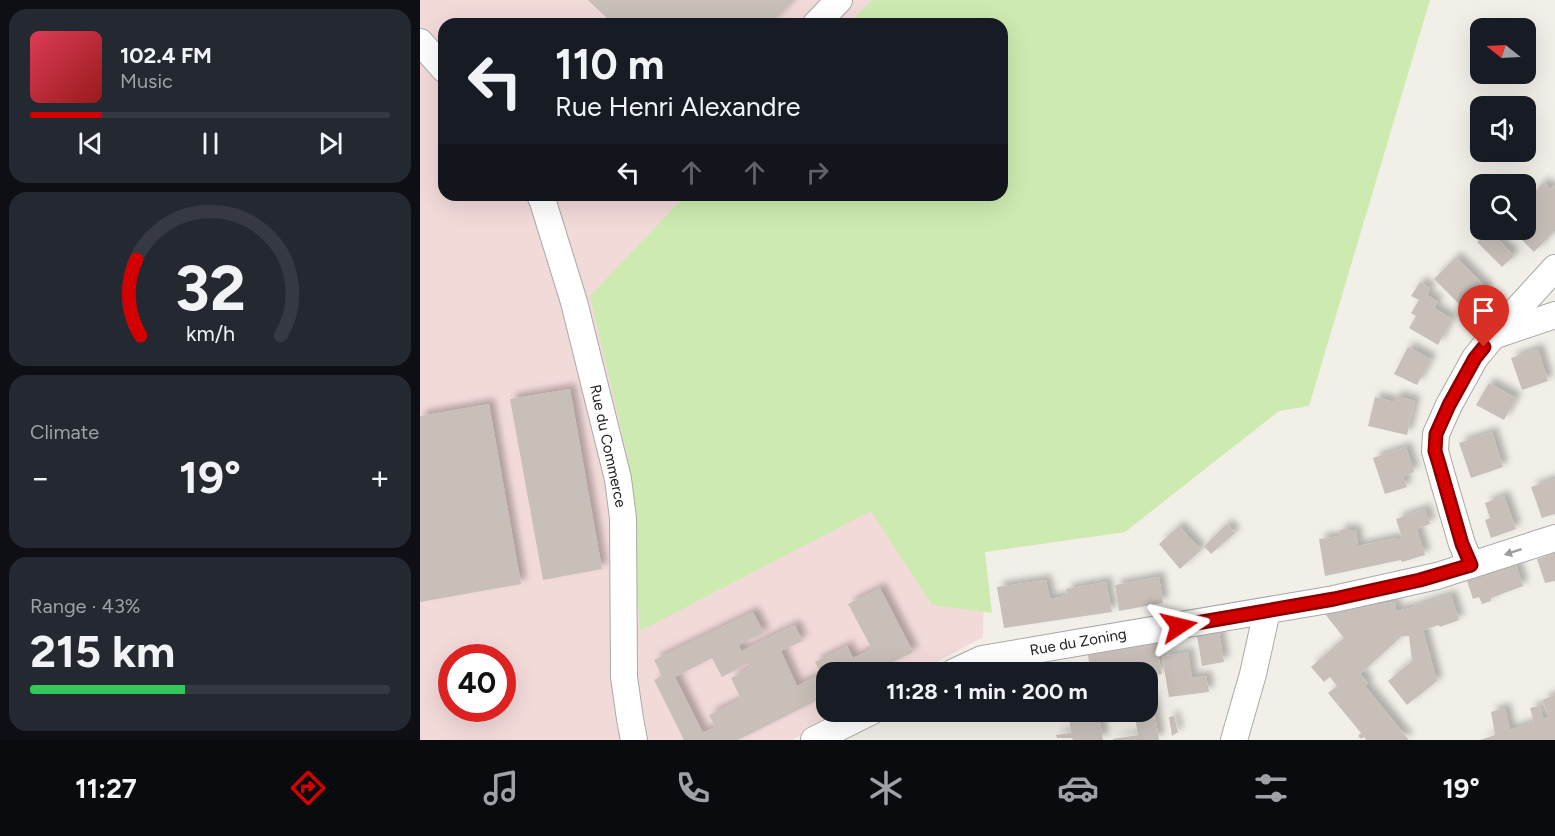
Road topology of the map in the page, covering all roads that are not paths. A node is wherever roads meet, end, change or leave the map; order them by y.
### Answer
1 (839, 0) edge
2 (822, 18) edge
3 (420, 42) edge
4 (438, 62) edge
5 (543, 201) edge
6 (1555, 268) edge
7 (1555, 315) edge
8 (1493, 336) junction
9 (1555, 538) edge
10 (1471, 565) junction
11 (1267, 611) junction
12 (976, 662) edge
13 (850, 722) edge
14 (634, 740) edge
15 (814, 740) edge
16 (1234, 740) edge

1 - 2 street
3 - 4 street
5 - 14 street, Rue du Commerce
6 - 8 street
7 - 8 street
8 - 10 street
9 -> 10 street, Rue du Zoning
10 - 11 street, Rue du Zoning
11 - 12 street, Rue du Zoning
11 - 16 street
13 - 15 street

